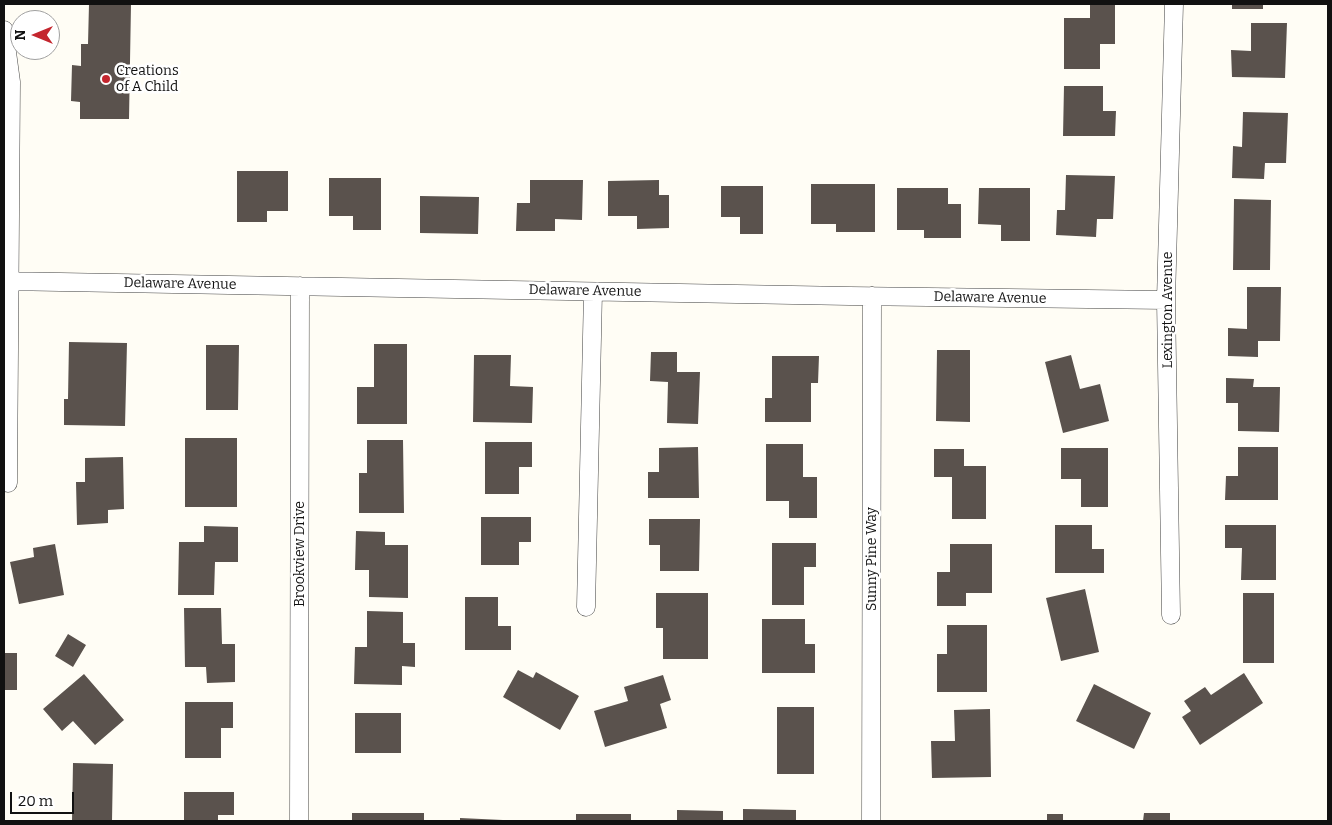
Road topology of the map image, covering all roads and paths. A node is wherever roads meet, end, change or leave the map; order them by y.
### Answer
1 (1174, 4) edge
2 (4, 30) edge
3 (7, 281) edge
4 (300, 286) junction
5 (593, 292) junction
6 (872, 296) junction
7 (1166, 300) junction
8 (8, 483) dead end
9 (586, 607) dead end
10 (1171, 615) dead end
11 (299, 821) edge
12 (871, 821) edge

1 - 7 street, Lexington Avenue
2 - 3 street
3 - 4 street, Delaware Avenue
3 - 8 street
4 - 5 street, Delaware Avenue
4 - 11 street, Brookview Drive
5 - 6 street, Delaware Avenue
5 - 9 street
6 - 7 street, Delaware Avenue
6 - 12 street, Sunny Pine Way
7 - 10 street, Lexington Avenue

